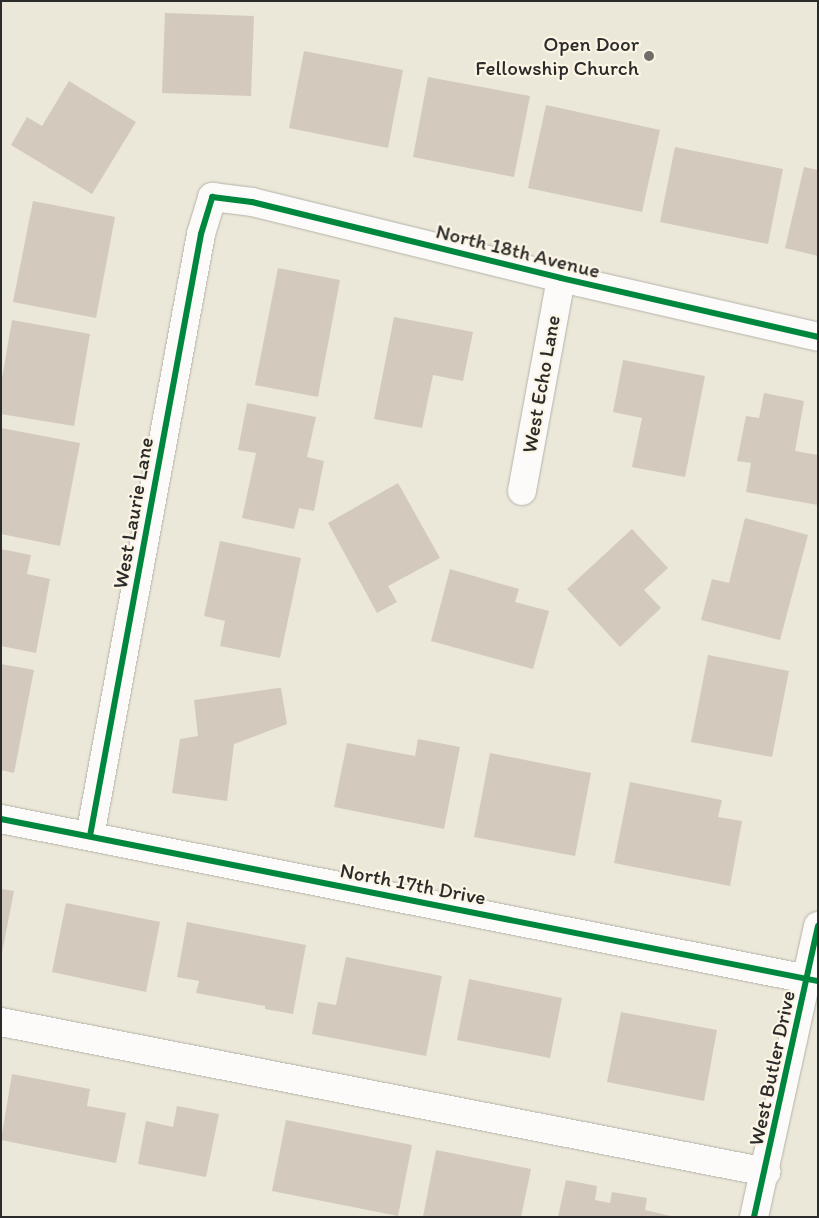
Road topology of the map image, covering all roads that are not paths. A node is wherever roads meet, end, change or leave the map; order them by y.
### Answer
1 (212, 197) joint
2 (561, 278) junction
3 (818, 337) edge
4 (522, 490) dead end
5 (1, 819) edge
6 (90, 836) junction
7 (818, 926) edge
8 (812, 980) edge
9 (1, 1022) edge
10 (766, 1172) junction
11 (754, 1217) edge

1 - 2 street, North 18th Avenue
1 - 6 street, West Laurie Lane
2 - 3 street, North 18th Avenue
2 - 4 street, West Echo Lane
5 - 6 street, North 17th Drive
6 - 8 street, North 17th Drive
7 - 8 street, West Butler Drive
8 - 10 street, West Butler Drive
9 - 10 street
10 - 11 street, West Butler Drive

